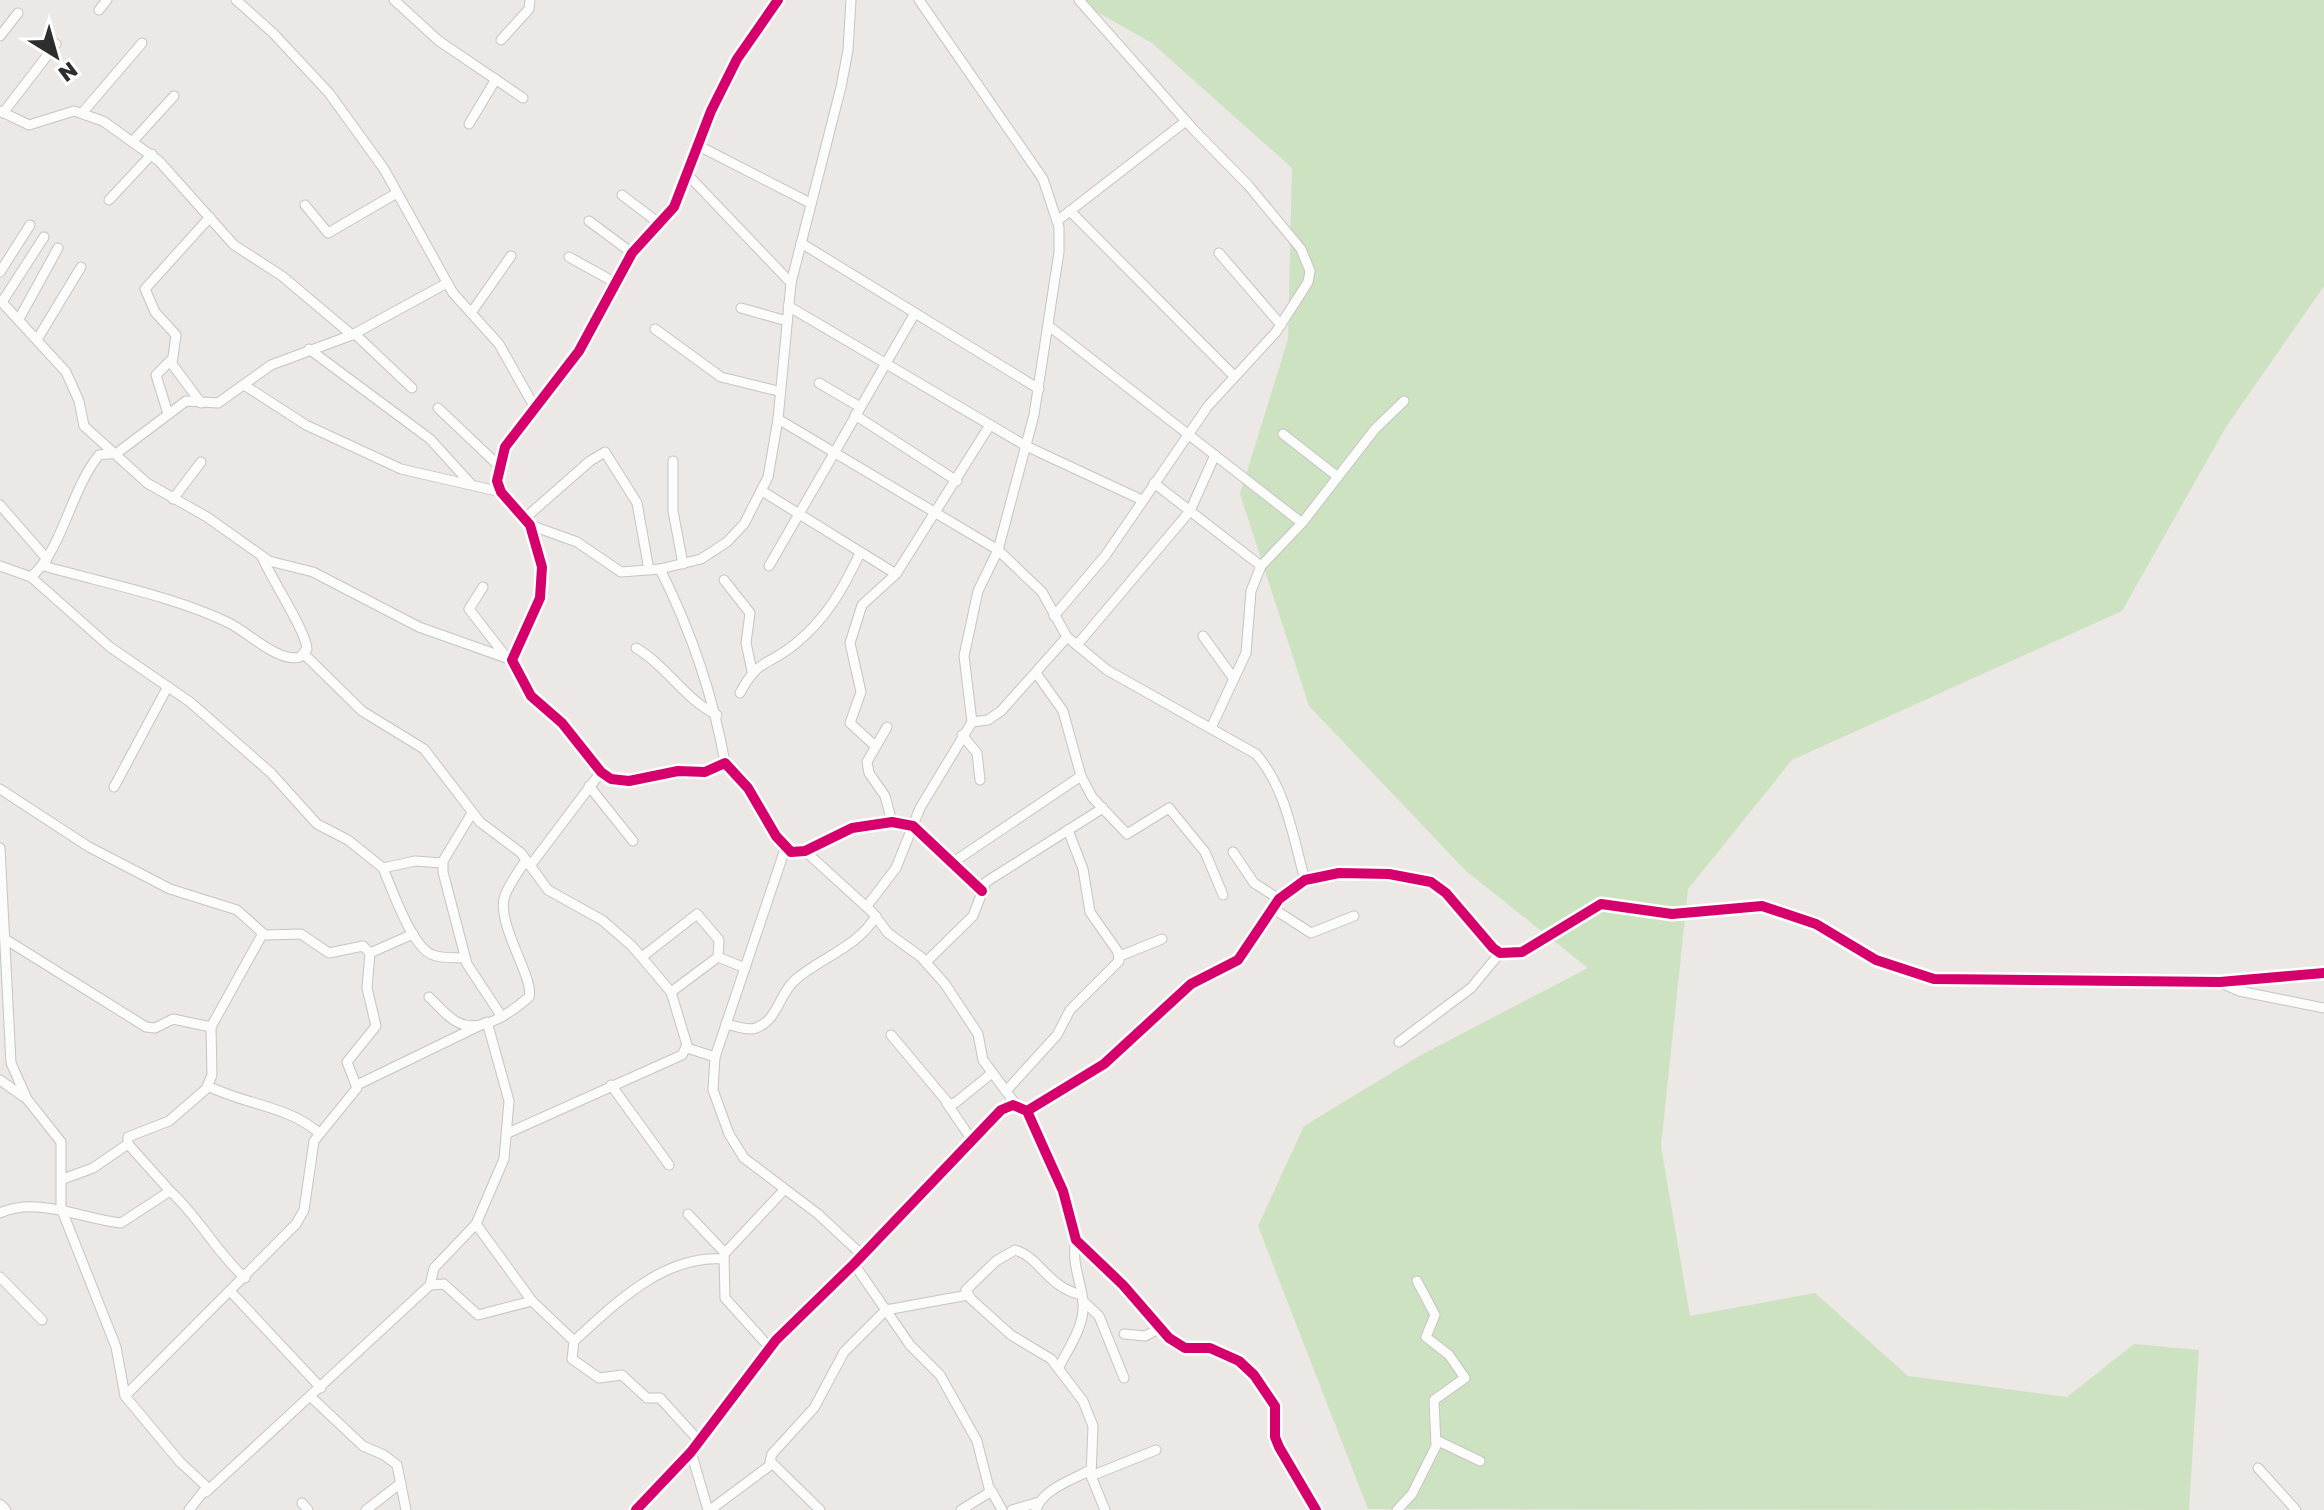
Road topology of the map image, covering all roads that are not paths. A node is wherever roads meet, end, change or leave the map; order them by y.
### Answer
1 (107, 0) edge
2 (394, 0) edge
3 (530, 0) edge
4 (778, 0) edge
5 (851, 0) edge
6 (919, 0) edge
7 (1079, 0) edge
8 (238, 1) edge
9 (99, 10) dead end
10 (18, 13) dead end
11 (0, 36) edge
12 (501, 40) dead end
13 (142, 43) dead end
14 (56, 44) dead end
15 (496, 79) junction
16 (174, 96) dead end
17 (523, 98) dead end
18 (2, 112) edge
19 (83, 112) junction
20 (1186, 121) junction
21 (469, 124) dead end
22 (133, 141) junction
23 (699, 146) junction
24 (152, 154) junction
25 (688, 175) junction
26 (397, 193) junction
27 (622, 195) dead end
28 (109, 200) dead end
29 (810, 203) junction
30 (305, 205) dead end
31 (1070, 211) junction
32 (210, 217) junction
33 (589, 221) dead end
34 (1057, 221) junction
35 (660, 224) junction
36 (30, 225) dead end
37 (44, 237) dead end
38 (801, 243) junction
39 (58, 248) dead end
40 (632, 253) junction
41 (1219, 253) dead end
42 (511, 256) dead end
43 (569, 257) dead end
44 (81, 267) dead end
45 (0, 272) edge
46 (447, 283) junction
47 (616, 283) junction
48 (791, 283) junction
49 (1, 301) edge
50 (788, 306) junction
51 (741, 308) dead end
52 (471, 313) junction
53 (915, 313) junction
54 (19, 319) junction
55 (787, 321) junction
56 (1281, 325) junction
57 (1049, 326) junction
58 (655, 329) dead end
59 (353, 334) junction
60 (38, 338) junction
61 (309, 349) junction
62 (171, 360) junction
63 (886, 363) junction
64 (1234, 376) junction
65 (819, 383) dead end
66 (244, 385) junction
67 (412, 388) dead end
68 (1039, 389) junction
69 (778, 391) junction
70 (1404, 401) dead end
71 (201, 403) junction
72 (438, 408) dead end
73 (535, 408) junction
74 (857, 411) junction
75 (168, 414) junction
76 (778, 419) junction
77 (990, 425) junction
78 (1188, 433) junction
79 (1283, 434) dead end
80 (1026, 446) junction
81 (833, 452) junction
82 (112, 455) junction
83 (1215, 455) junction
84 (673, 461) dead end
85 (201, 462) dead end
86 (498, 465) junction
87 (1338, 477) junction
88 (957, 481) junction
89 (470, 483) junction
90 (1154, 483) junction
91 (762, 491) junction
92 (501, 492) junction
93 (173, 499) junction
94 (1142, 500) junction
95 (0, 505) edge
96 (1190, 511) junction
97 (938, 512) junction
98 (798, 515) junction
99 (527, 522) junction
100 (1302, 523) junction
101 (998, 550) junction
102 (860, 553) junction
103 (262, 557) junction
104 (46, 562) junction
105 (683, 564) junction
106 (0, 566) edge
107 (769, 566) dead end
108 (1261, 566) junction
109 (655, 570) junction
110 (896, 574) junction
111 (31, 577) junction
112 (724, 580) dead end
113 (483, 587) dead end
114 (1054, 616) junction
115 (1203, 636) dead end
116 (1067, 637) junction
117 (1077, 645) junction
118 (636, 648) dead end
119 (304, 654) junction
120 (510, 659) junction
121 (752, 671) junction
122 (1036, 673) junction
123 (1234, 679) junction
124 (167, 688) junction
125 (740, 693) dead end
126 (717, 715) junction
127 (972, 722) junction
128 (887, 727) dead end
129 (1211, 728) junction
130 (962, 735) junction
131 (874, 745) junction
132 (725, 763) junction
133 (601, 772) junction
134 (1081, 776) junction
135 (980, 780) dead end
136 (589, 786) junction
137 (114, 787) dead end
138 (0, 789) edge
139 (1103, 808) junction
140 (472, 813) junction
141 (892, 822) junction
142 (913, 826) junction
143 (1068, 830) junction
144 (633, 841) dead end
145 (0, 848) edge
146 (785, 849) junction
147 (805, 851) junction
148 (1233, 852) dead end
149 (442, 863) junction
150 (528, 863) junction
151 (952, 863) junction
152 (383, 868) junction
153 (1, 877) edge
154 (1305, 880) junction
155 (982, 891) junction
156 (1223, 895) dead end
157 (1279, 899) junction
158 (867, 906) junction
159 (1272, 908) junction
160 (876, 916) junction
161 (1354, 916) dead end
162 (263, 933) junction
163 (413, 934) junction
164 (5, 939) junction
165 (1162, 939) dead end
166 (370, 953) junction
167 (1500, 953) junction
168 (1120, 956) junction
169 (642, 957) junction
170 (718, 957) junction
171 (465, 958) junction
172 (926, 962) junction
173 (745, 968) junction
174 (2324, 973) edge
175 (2220, 982) junction
176 (4, 988) edge
177 (671, 992) junction
178 (429, 997) dead end
179 (2324, 1008) edge
180 (502, 1017) junction
181 (487, 1022) junction
182 (726, 1024) junction
183 (211, 1027) junction
184 (891, 1035) dead end
185 (1399, 1042) dead end
186 (687, 1048) junction
187 (715, 1057) junction
188 (992, 1073) junction
189 (0, 1080) edge
190 (357, 1085) junction
191 (611, 1085) junction
192 (208, 1086) junction
193 (1006, 1091) junction
194 (27, 1099) junction
195 (946, 1102) junction
196 (1022, 1108) junction
197 (318, 1132) junction
198 (508, 1133) junction
199 (972, 1140) junction
200 (128, 1144) junction
201 (669, 1165) dead end
202 (63, 1179) junction
203 (784, 1190) junction
204 (170, 1191) junction
205 (61, 1208) junction
206 (1, 1210) edge
207 (688, 1214) dead end
208 (476, 1224) junction
209 (1076, 1240) junction
210 (862, 1255) junction
211 (724, 1256) junction
212 (854, 1264) junction
213 (0, 1277) edge
214 (245, 1278) junction
215 (1417, 1281) dead end
216 (430, 1285) junction
217 (231, 1292) junction
218 (968, 1295) junction
219 (1082, 1298) junction
220 (532, 1301) junction
221 (886, 1310) junction
222 (42, 1320) dead end
223 (1159, 1329) junction
224 (1124, 1334) dead end
225 (574, 1341) junction
226 (770, 1348) junction
227 (1059, 1367) junction
228 (1124, 1378) dead end
229 (321, 1388) junction
230 (125, 1396) junction
231 (311, 1397) junction
232 (1436, 1440) junction
233 (699, 1441) junction
234 (1156, 1450) dead end
235 (691, 1452) junction
236 (1480, 1461) dead end
237 (772, 1464) junction
238 (2258, 1468) dead end
239 (1091, 1473) junction
240 (401, 1483) junction
241 (991, 1490) junction
242 (203, 1495) junction
243 (1038, 1506) edge
244 (189, 1510) edge
245 (366, 1510) edge
246 (406, 1510) edge
247 (636, 1510) edge
248 (709, 1510) edge
249 (820, 1510) edge
250 (961, 1510) edge
251 (1002, 1510) edge
252 (1012, 1510) edge
253 (1105, 1510) edge
254 (1316, 1510) edge
255 (1397, 1510) edge
256 (2296, 1510) edge

1 - 9 street
2 - 15 street
3 - 12 street
4 - 23 street
5 - 29 street
6 - 34 street
7 - 20 street
8 - 26 street
10 - 11 street
13 - 19 street
14 - 18 street
15 - 17 street
15 - 21 street
16 - 22 street
18 - 19 street
19 - 22 street
20 - 31 street
20 - 56 street
22 - 24 street
23 - 25 street
23 - 29 street
24 - 28 street
24 - 32 street
25 - 35 street
25 - 48 street
26 - 30 street
26 - 46 street
27 - 35 street
29 - 38 street
31 - 34 street
31 - 64 street
32 - 59 street
32 - 62 street
33 - 40 street
34 - 57 street
35 - 40 street
36 - 45 street
37 - 49 street
38 - 48 street
38 - 53 street
39 - 54 street
40 - 47 street
41 - 56 street
42 - 52 street
43 - 47 street
44 - 60 street
46 - 52 street
46 - 59 street
47 - 73 street
48 - 50 street
49 - 54 street
50 - 55 street
50 - 63 street
51 - 55 street
52 - 73 street
53 - 63 street
53 - 68 street
54 - 60 street
55 - 69 street
56 - 64 street
57 - 68 street
57 - 78 street
58 - 69 street
59 - 61 street
59 - 67 street
60 - 82 street
61 - 66 street
61 - 89 street
62 - 71 street
62 - 75 street
63 - 74 street
63 - 77 street
64 - 78 street
65 - 74 street
66 - 71 street
66 - 89 street
68 - 80 street
69 - 76 street
70 - 87 street
71 - 75 street
72 - 86 street
73 - 86 street
74 - 81 street
74 - 88 street
75 - 82 street
76 - 81 street
76 - 91 street
77 - 80 street
77 - 88 street
78 - 83 street
78 - 90 street
79 - 87 street
80 - 94 street
80 - 101 street
81 - 97 street
81 - 98 street
82 - 93 street
82 - 104 street
83 - 96 street
83 - 100 street
84 - 105 street
85 - 93 street
86 - 92 street
87 - 100 street
88 - 97 street
89 - 92 street
90 - 94 street
90 - 96 street
91 - 98 street
91 - 105 street
92 - 99 street
93 - 103 street
94 - 114 street
95 - 104 street
96 - 108 street
96 - 117 street
97 - 101 street
97 - 110 street
98 - 102 street
98 - 107 street
99 - 109 street
99 - 109 street
99 - 120 street
100 - 108 street
101 - 114 street
101 - 127 street
102 - 110 street
102 - 121 street
103 - 119 street
103 - 120 street
104 - 111 street
104 - 119 street
105 - 109 street
106 - 111 street
108 - 123 street
109 - 126 street
110 - 131 street
111 - 124 street
112 - 121 street
113 - 120 street
114 - 116 street
115 - 123 street
116 - 117 street
116 - 122 street
117 - 129 street
118 - 126 street
119 - 140 street
120 - 133 street
121 - 125 street
122 - 127 street
122 - 134 street
123 - 129 street
124 - 137 street
124 - 152 street
126 - 132 street
127 - 130 street
128 - 131 street
129 - 154 street
130 - 135 street
130 - 142 street
131 - 141 street
132 - 133 street
132 - 146 street
133 - 136 street
134 - 139 street
134 - 151 street
136 - 144 street
136 - 150 street
138 - 162 street
139 - 143 street
139 - 156 street
140 - 149 street
140 - 150 street
141 - 142 street
141 - 147 street
142 - 151 street
142 - 158 street
143 - 155 street
143 - 168 street
145 - 153 street
146 - 147 street
146 - 173 street
147 - 158 street
148 - 157 street
149 - 152 street
149 - 171 street
150 - 169 street
150 - 180 street
151 - 155 street
152 - 163 street
153 - 164 street
154 - 157 street
154 - 167 street
155 - 172 street
157 - 159 street
158 - 160 street
159 - 161 street
159 - 196 street
160 - 172 street
160 - 182 street
162 - 166 street
162 - 183 street
163 - 166 street
163 - 171 street
164 - 176 street
164 - 183 street
165 - 168 street
166 - 190 street
167 - 175 street
167 - 185 street
168 - 193 street
169 - 170 street
169 - 177 street
170 - 173 street
170 - 177 street
171 - 180 street
172 - 188 street
173 - 182 street
174 - 175 street
175 - 179 street
176 - 194 street
177 - 186 street
178 - 181 street
180 - 181 street
181 - 190 street
181 - 198 street
182 - 187 street
183 - 192 street
184 - 195 street
186 - 187 street
186 - 191 street
187 - 203 street
188 - 193 street
188 - 195 street
189 - 194 street
190 - 197 street
191 - 198 street
191 - 201 street
192 - 197 street
192 - 200 street
193 - 196 street
194 - 202 street
195 - 199 street
196 - 199 street
196 - 209 street
197 - 214 street
198 - 208 street
199 - 210 street
200 - 202 street
200 - 204 street
202 - 205 street
203 - 210 street
203 - 211 street
204 - 205 street
204 - 214 street
205 - 206 street
205 - 230 street
207 - 211 street
208 - 216 street
208 - 220 street
209 - 219 street
209 - 223 street
210 - 212 street
211 - 225 street
211 - 226 street
212 - 221 street
212 - 226 street
213 - 222 street
214 - 217 street
215 - 232 street
216 - 220 street
216 - 229 street
217 - 229 street
217 - 230 street
218 - 219 street
218 - 221 street
218 - 227 street
219 - 227 street
219 - 228 street
220 - 225 street
221 - 237 street
221 - 241 street
223 - 224 street
223 - 254 street
225 - 233 street
226 - 233 street
227 - 239 street
229 - 231 street
230 - 242 street
231 - 240 street
231 - 242 street
232 - 236 street
232 - 255 street
233 - 235 street
234 - 239 street
235 - 247 street
235 - 248 street
237 - 248 street
237 - 249 street
238 - 256 street
239 - 243 street
239 - 253 street
240 - 245 street
240 - 246 street
241 - 250 street
241 - 251 street
242 - 244 street
243 - 252 street

